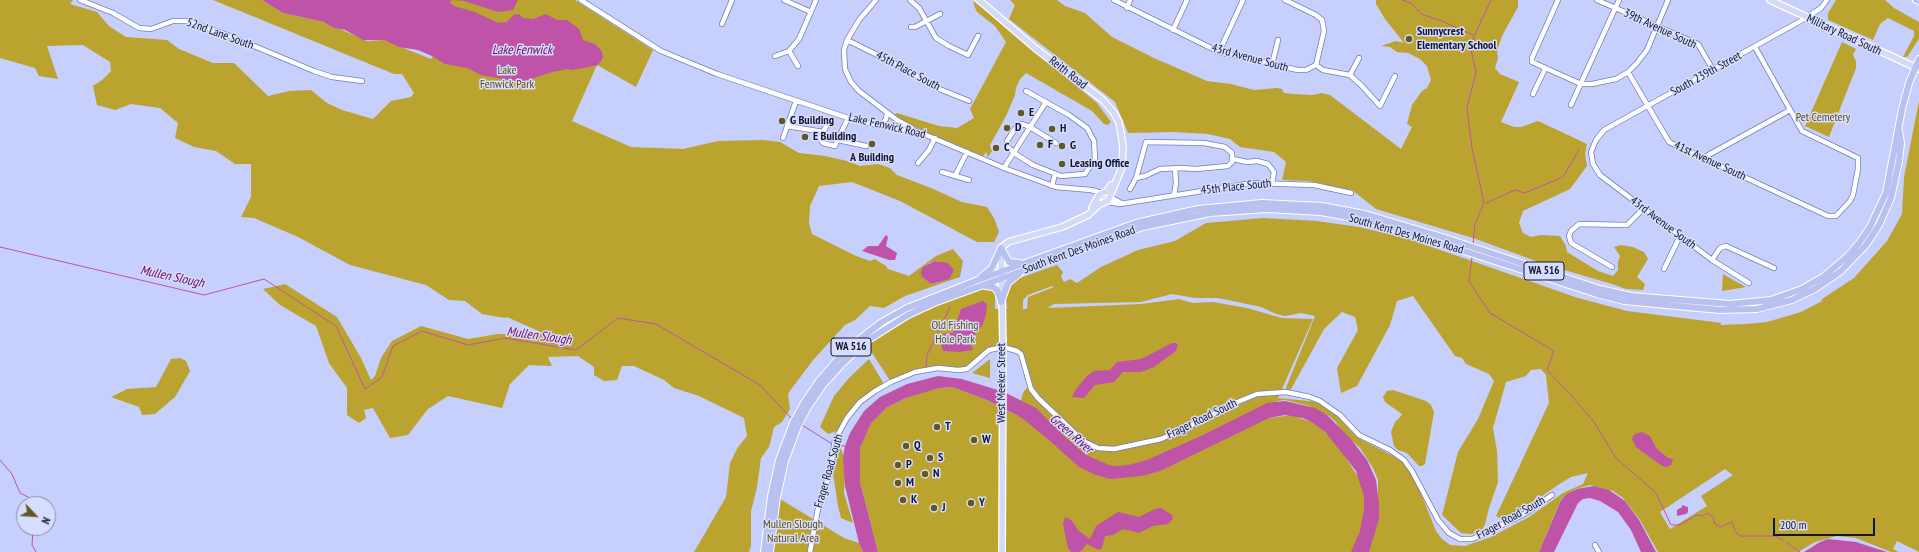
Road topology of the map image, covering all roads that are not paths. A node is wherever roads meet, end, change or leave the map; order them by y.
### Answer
1 (80, 0) edge
2 (581, 0) edge
3 (732, 0) edge
4 (784, 0) edge
5 (816, 0) edge
6 (876, 0) edge
7 (910, 0) edge
8 (979, 0) edge
9 (1114, 0) edge
10 (1130, 0) edge
11 (1187, 0) edge
12 (1243, 0) edge
13 (1285, 0) edge
14 (1558, 0) edge
15 (1597, 0) edge
16 (1619, 0) edge
17 (1668, 0) edge
18 (1772, 0) edge
19 (1827, 0) edge
20 (1127, 8) junction
21 (1616, 8) junction
22 (811, 12) junction
23 (940, 14) dead end
24 (1806, 17) junction
25 (927, 19) junction
26 (722, 24) dead end
27 (911, 27) dead end
28 (1657, 27) junction
29 (1173, 30) junction
30 (978, 36) dead end
31 (847, 40) junction
32 (1278, 40) dead end
33 (1755, 47) junction
34 (789, 51) junction
35 (1219, 52) junction
36 (775, 56) dead end
37 (1359, 58) dead end
38 (1919, 59) edge
39 (1272, 65) junction
40 (1316, 65) junction
41 (798, 66) dead end
42 (1917, 68) edge
43 (1545, 69) junction
44 (1713, 70) junction
45 (1628, 72) junction
46 (1350, 75) junction
47 (1395, 76) dead end
48 (362, 81) dead end
49 (1581, 84) junction
50 (1026, 91) dead end
51 (1533, 94) dead end
52 (796, 101) junction
53 (969, 101) dead end
54 (1046, 102) junction
55 (1571, 105) dead end
56 (1648, 107) junction
57 (1790, 110) junction
58 (886, 112) junction
59 (848, 118) junction
60 (832, 120) dead end
61 (788, 126) junction
62 (881, 126) junction
63 (1030, 127) junction
64 (823, 132) junction
65 (919, 132) junction
66 (783, 138) dead end
67 (935, 138) junction
68 (838, 140) junction
69 (1056, 143) dead end
70 (866, 146) dead end
71 (966, 152) junction
72 (1591, 152) joint
73 (1014, 153) junction
74 (1703, 158) junction
75 (1233, 159) junction
76 (918, 162) dead end
77 (1004, 168) junction
78 (1177, 168) junction
79 (942, 172) dead end
80 (1055, 174) junction
81 (955, 176) junction
82 (1136, 178) junction
83 (969, 180) dead end
84 (1272, 183) junction
85 (1052, 186) junction
86 (1130, 189) dead end
87 (1351, 193) dead end
88 (1176, 194) junction
89 (1104, 197) junction
90 (1644, 208) junction
91 (1680, 236) junction
92 (1001, 248) junction
93 (1712, 260) junction
94 (1027, 266) junction
95 (1612, 268) dead end
96 (1774, 268) dead end
97 (1664, 269) dead end
98 (1001, 275) junction
99 (978, 280) junction
100 (1749, 283) dead end
101 (979, 287) junction
102 (1001, 302) junction
103 (1003, 347) junction
104 (806, 405) junction
105 (788, 442) junction
106 (1003, 494) junction
107 (1552, 495) dead end
108 (1595, 545) dead end
109 (764, 552) edge
110 (770, 552) edge
111 (810, 552) edge
112 (1004, 552) edge
113 (1599, 552) edge

1 - 48 street, 52nd Lane South
2 - 52 street, Lake Fenwick Road
3 - 26 street
4 - 22 street
5 - 22 street
6 - 31 street
7 - 25 street
8 - 89 main road, Reith Road
9 - 20 street, 43rd Avenue South
10 - 20 street
11 - 29 street
12 - 35 street
13 - 40 street
14 - 43 street
15 - 21 street, 39th Avenue South
16 - 21 street
17 - 28 street
18 - 24 main road, Military Road South
19 - 24 street, South 239th Street
20 - 29 street, 43rd Avenue South
21 - 28 street, 39th Avenue South
21 - 49 street
22 - 34 street
23 - 25 street
24 - 33 street, South 239th Street
24 - 42 main road, Military Road South
25 - 27 street
25 - 30 street
28 - 44 street, 39th Avenue South
28 - 45 street
29 - 35 street, 43rd Avenue South
31 - 53 street, 45th Place South
31 - 58 street
32 - 39 street
33 - 44 street, South 239th Street
33 - 57 street
34 - 36 street
34 - 41 street
35 - 39 street, 43rd Avenue South
37 - 46 street
38 - 42 highway, South Kent Des Moines Road / WA 516
39 - 40 street, 43rd Avenue South
40 - 46 street
42 - 94 highway, South Kent Des Moines Road / WA 516
43 - 49 street
43 - 51 street
44 - 56 street, South 239th Street
45 - 49 street
45 - 56 street, 41st Avenue South
46 - 47 street
49 - 55 street
50 - 54 street
52 - 59 street, Lake Fenwick Road
52 - 61 street
54 - 63 street
54 - 80 street
56 - 72 street, South 239th Street
56 - 74 street, 41st Avenue South
57 - 74 street
57 - 74 street, 41st Avenue South
58 - 62 street
58 - 65 street
59 - 62 street, Lake Fenwick Road
59 - 68 street
60 - 64 street
61 - 64 street
61 - 66 street
62 - 65 street, Lake Fenwick Road
63 - 69 street
63 - 73 street
63 - 73 street
64 - 68 street
65 - 67 street, Lake Fenwick Road
67 - 71 street, Lake Fenwick Road
67 - 76 street
68 - 70 street
71 - 77 street, Lake Fenwick Road
71 - 81 street
72 - 90 street, 43rd Avenue South
73 - 77 street
73 - 80 street
75 - 78 street
75 - 82 street
75 - 84 street
77 - 85 street, Lake Fenwick Road
78 - 82 street
78 - 88 street
79 - 81 street
80 - 85 street
81 - 83 street
82 - 86 street
84 - 87 street, 45th Place South
84 - 88 street, 45th Place South
85 - 89 street, Lake Fenwick Road
88 - 89 street, 45th Place South
89 - 92 main road, Reith Road
90 - 91 street, 43rd Avenue South
90 - 95 street
91 - 93 street, 43rd Avenue South
91 - 97 street
92 - 94 highway
92 - 98 main road
92 - 99 highway
93 - 96 street
93 - 100 street, 43rd Avenue South
94 - 98 highway, South Kent Des Moines Road / WA 516
94 - 102 highway
98 - 99 highway, South Kent Des Moines Road / WA 516
98 - 101 highway, South Kent Des Moines Road / WA 516
98 - 102 main road, West Meeker Street
99 - 104 highway, South Kent Des Moines Road / WA 516
101 - 102 highway
101 - 104 highway, South Kent Des Moines Road / WA 516
102 - 103 main road, West Meeker Street
103 - 106 main road, West Meeker Street
103 - 107 street, Frager Road South
103 - 111 street, Frager Road South
104 - 105 highway, South Kent Des Moines Road / WA 516
105 - 109 highway, South Kent Des Moines Road / WA 516
105 - 110 highway, South Kent Des Moines Road / WA 516
106 - 112 main road, West Meeker Street
106 - 112 main road, West Meeker Street
108 - 113 street

